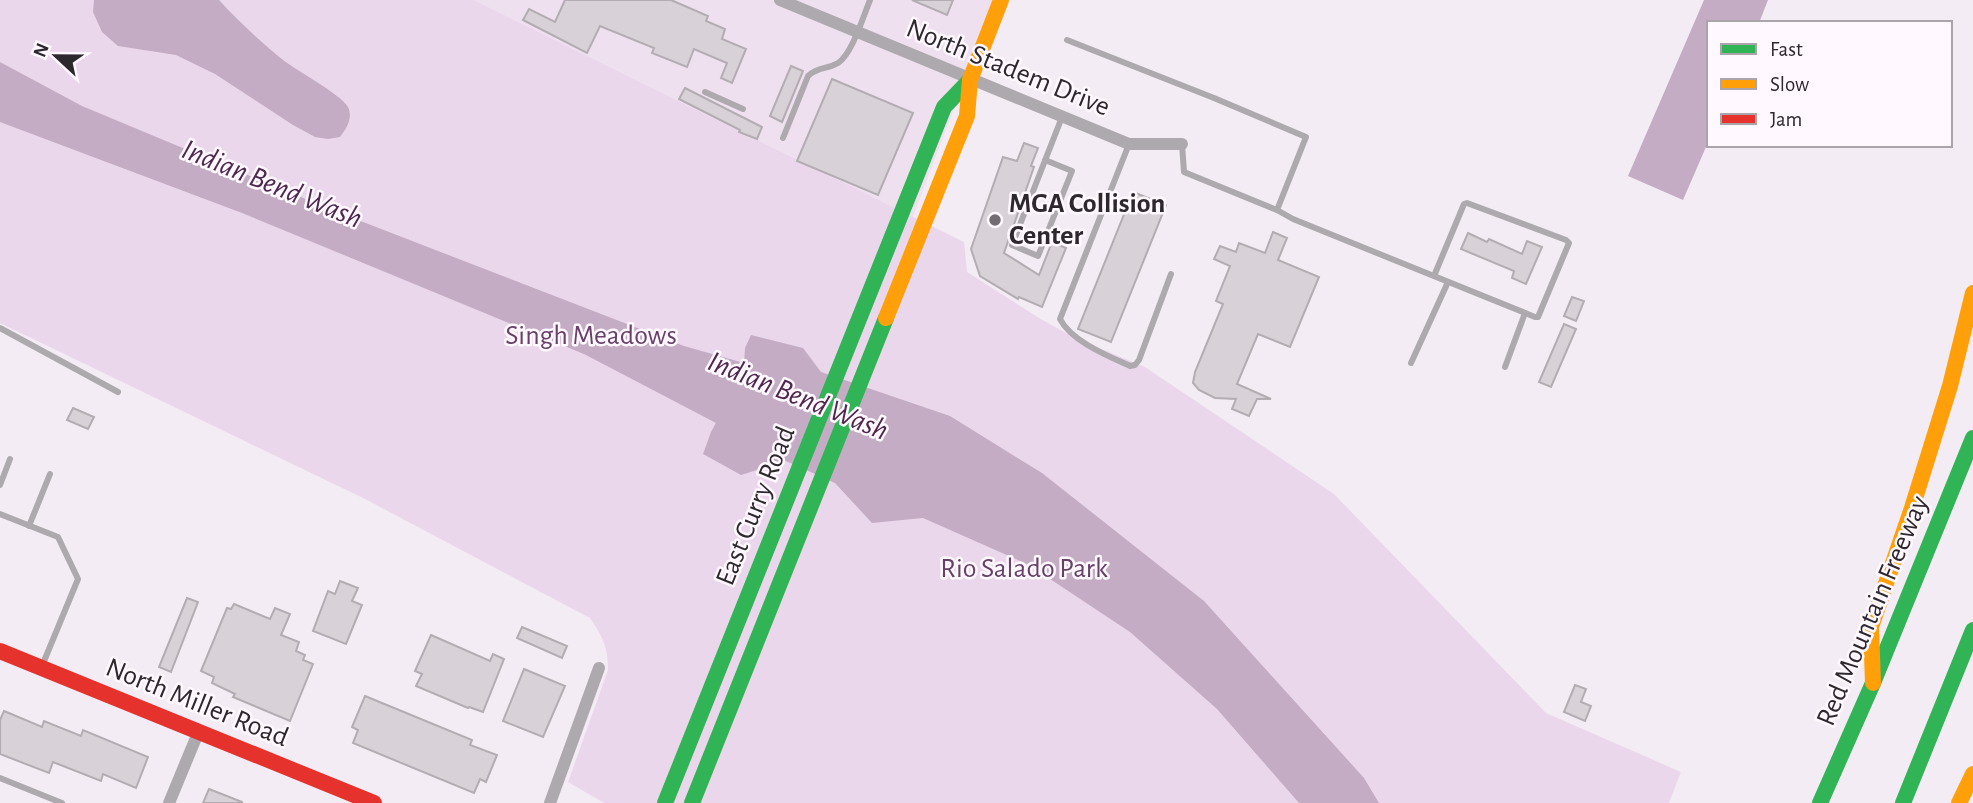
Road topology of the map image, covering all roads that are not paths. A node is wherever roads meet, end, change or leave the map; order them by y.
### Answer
1 (780, 0) edge
2 (870, 0) edge
3 (1001, 0) edge
4 (856, 32) junction
5 (1067, 40) dead end
6 (970, 80) junction
7 (705, 92) dead end
8 (743, 110) dead end
9 (1062, 117) junction
10 (783, 138) dead end
11 (1129, 144) junction
12 (1182, 144) joint
13 (1045, 160) junction
14 (1277, 211) junction
15 (1171, 274) dead end
16 (1434, 276) junction
17 (1448, 282) junction
18 (1973, 293) edge
19 (1525, 313) junction
20 (0, 328) edge
21 (1411, 363) dead end
22 (1505, 367) dead end
23 (118, 392) dead end
24 (1973, 438) edge
25 (10, 459) dead end
26 (50, 474) dead end
27 (0, 485) edge
28 (0, 514) edge
29 (29, 526) junction
30 (1973, 630) edge
31 (0, 651) edge
32 (41, 668) junction
33 (599, 668) dead end
34 (1873, 682) junction
35 (198, 733) junction
36 (1973, 775) edge
37 (0, 778) edge
38 (62, 803) edge
39 (169, 803) edge
40 (374, 803) edge
41 (550, 803) edge
42 (665, 803) edge
43 (692, 803) edge
44 (1820, 803) edge
45 (1903, 803) edge
46 (1959, 803) edge

1 - 4 street, North Stadem Drive
2 - 4 lane
3 - 6 main road, East Curry Road
4 - 6 street, North Stadem Drive
4 - 10 lane
5 - 14 lane
6 - 9 street, North Stadem Drive
6 - 42 main road, East Curry Road
6 - 43 main road, East Curry Road
7 - 8 lane
9 - 11 street, North Stadem Drive
9 - 13 lane
11 - 12 street, North Stadem Drive
11 - 15 lane
12 - 14 lane
13 - 13 lane
14 - 16 lane
16 - 17 lane
16 - 19 lane
17 - 19 lane
17 - 21 lane
18 - 34 main road
19 - 22 lane
20 - 23 lane
24 - 34 main road, Red Mountain Freeway
25 - 27 lane
26 - 29 lane
28 - 29 lane
29 - 32 lane
30 - 45 main road
31 - 32 main road, North Miller Road
32 - 35 main road, North Miller Road
33 - 41 street
34 - 44 main road, Red Mountain Freeway
35 - 39 street
35 - 40 main road, North Miller Road
36 - 46 main road
37 - 38 lane

